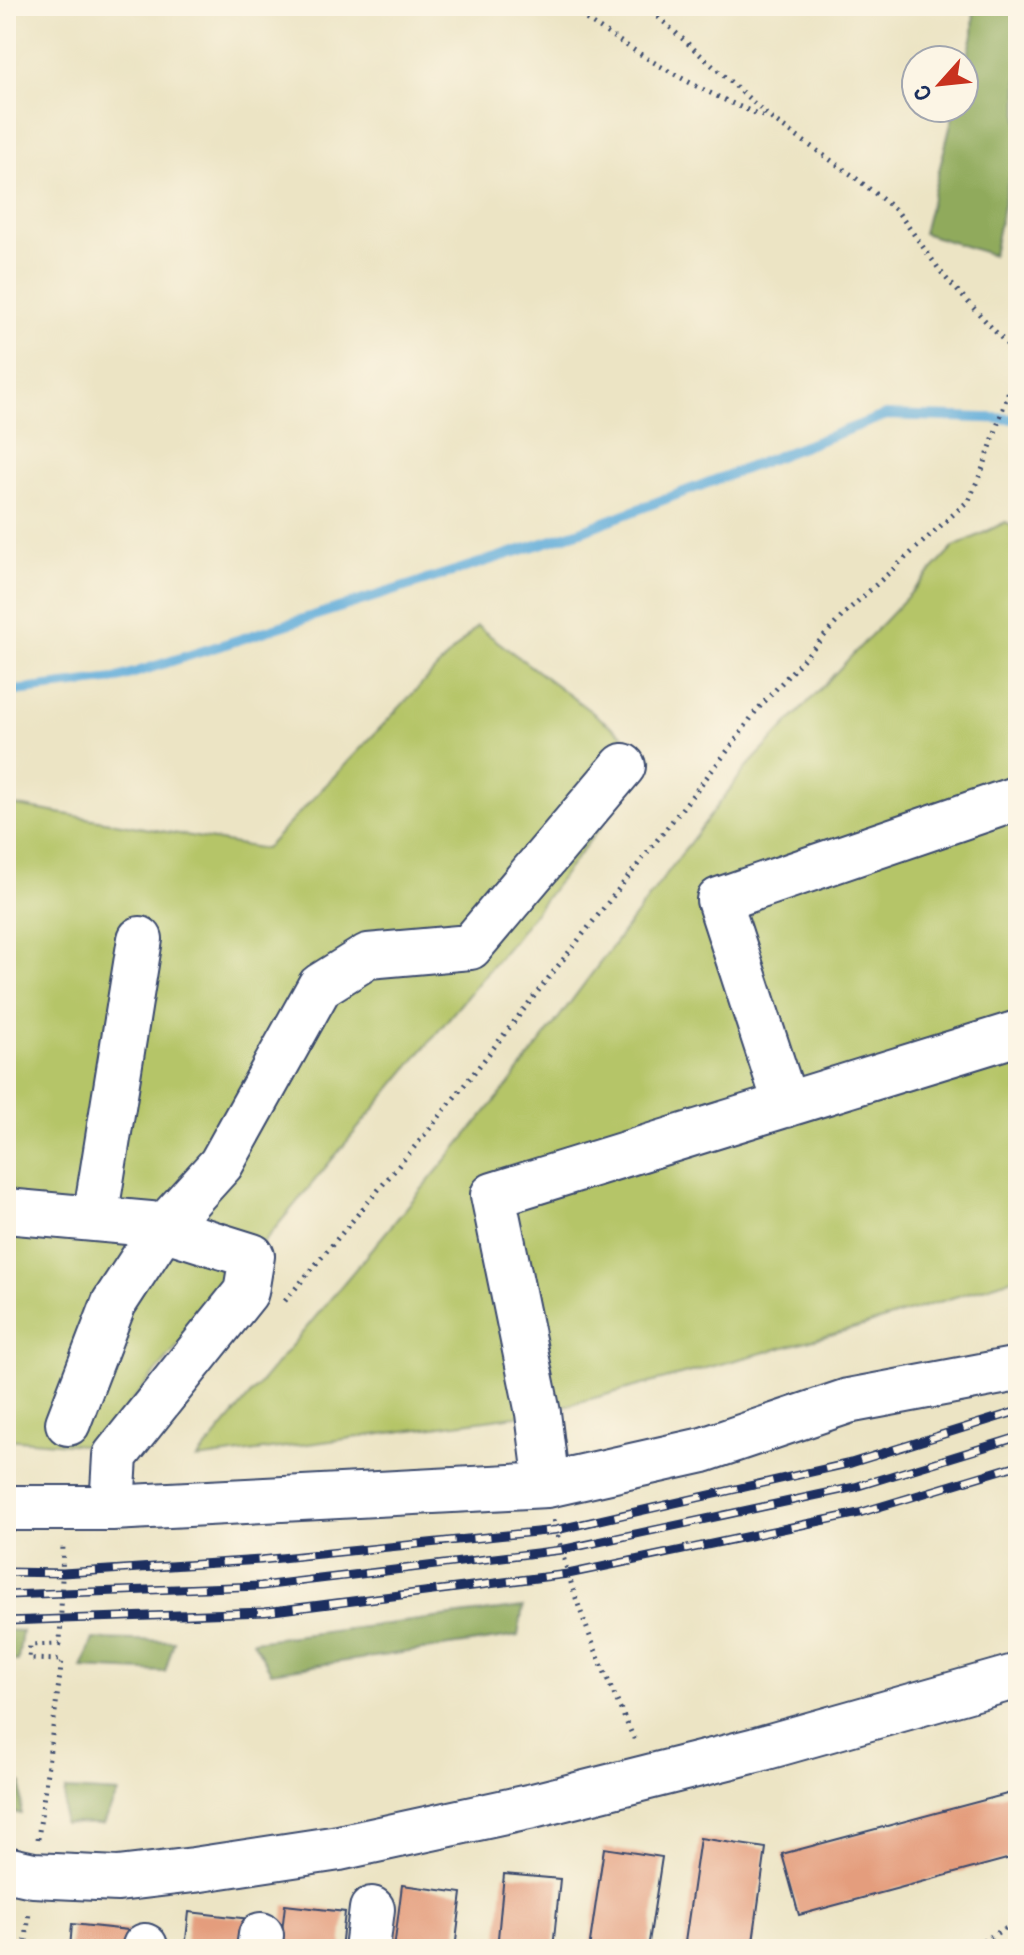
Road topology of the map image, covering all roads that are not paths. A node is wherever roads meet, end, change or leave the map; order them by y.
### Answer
1 (623, 766) dead end
2 (1018, 798) edge
3 (140, 939) dead end
4 (1018, 1033) edge
5 (786, 1105) junction
6 (6, 1211) edge
7 (95, 1219) junction
8 (163, 1228) junction
9 (1018, 1369) edge
10 (68, 1423) dead end
11 (547, 1485) junction
12 (6, 1508) edge
13 (112, 1508) junction
14 (1018, 1676) edge
15 (20, 1872) edge

1 - 8 street
2 - 5 street
3 - 7 street
4 - 5 street
5 - 11 street
6 - 7 street
7 - 8 street
8 - 10 street
8 - 13 street
9 - 11 street
11 - 13 street
12 - 13 street
14 - 15 street

